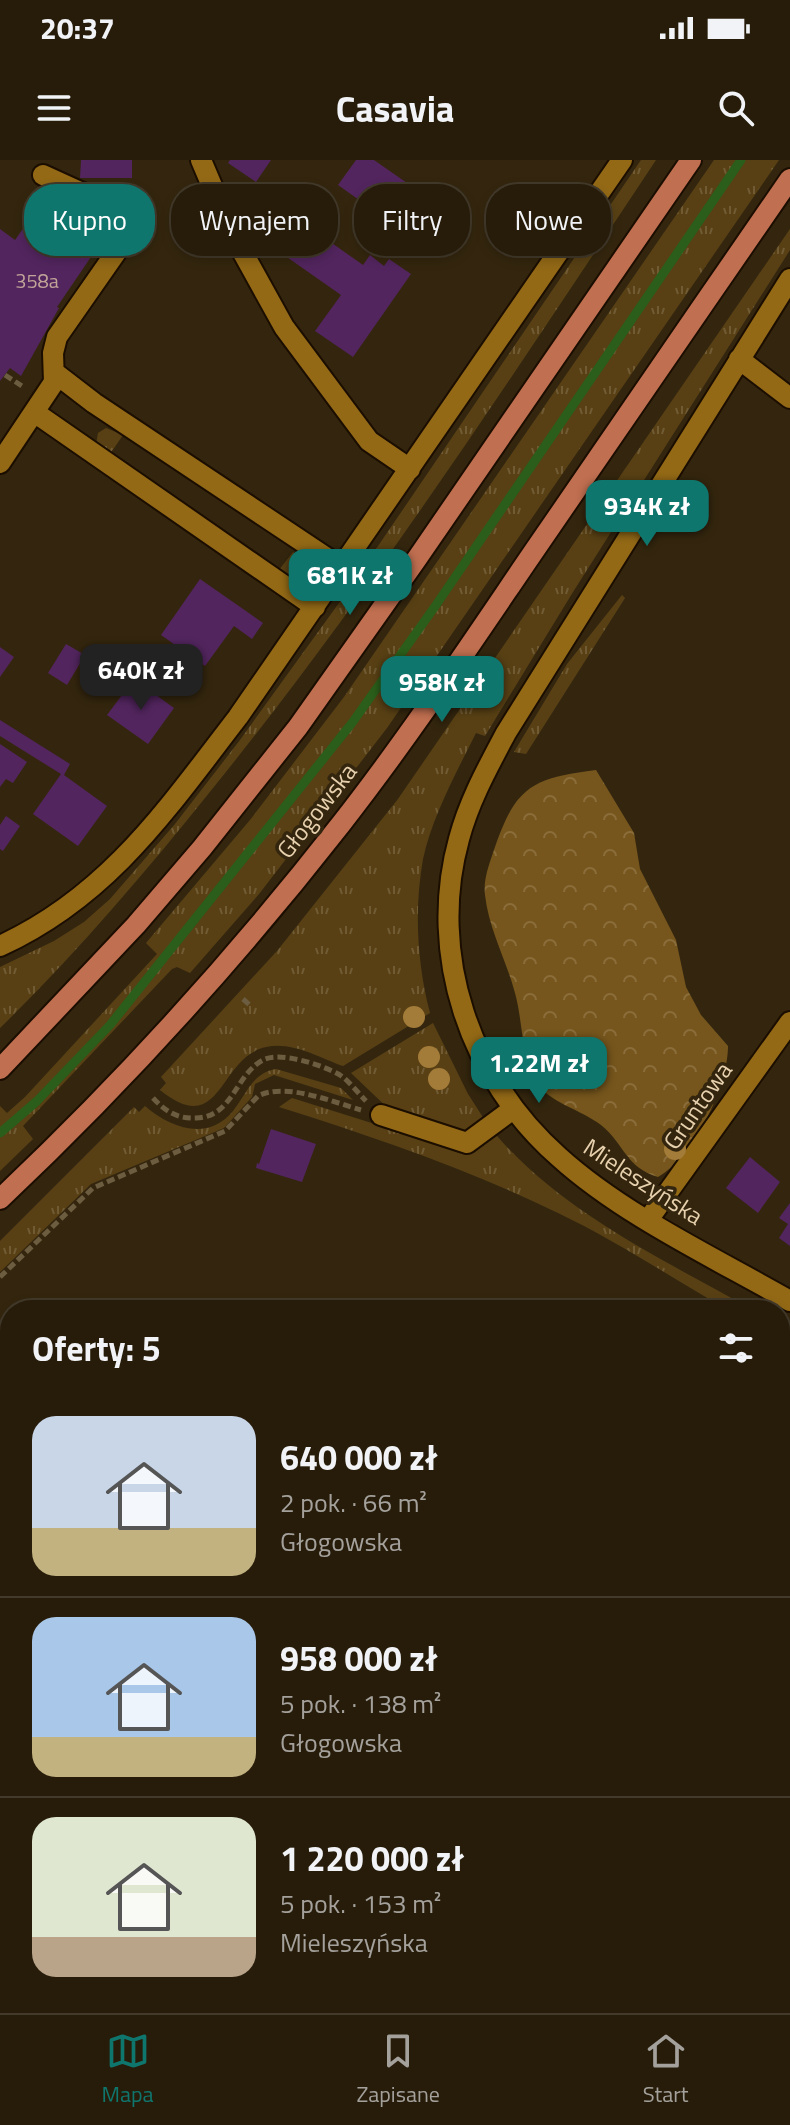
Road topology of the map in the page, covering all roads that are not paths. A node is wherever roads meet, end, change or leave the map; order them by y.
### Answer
1 (201, 160) edge
2 (622, 160) edge
3 (691, 160) edge
4 (43, 175) dead end
5 (790, 179) edge
6 (790, 279) edge
7 (739, 359) junction
8 (55, 373) junction
9 (790, 398) edge
10 (34, 412) junction
11 (0, 463) edge
12 (410, 469) junction
13 (342, 568) junction
14 (315, 607) junction
15 (0, 946) edge
16 (790, 1022) edge
17 (0, 1069) edge
18 (513, 1109) junction
19 (381, 1115) road end
20 (0, 1199) edge
21 (648, 1220) junction
22 (788, 1300) edge

1 - 12 street
2 - 12 street
3 - 17 main road
4 - 8 street
5 - 20 main road, Głogowska
6 - 7 street
7 - 9 street
7 - 18 street, Mieleszyńska
8 - 10 street
8 - 13 street
10 - 11 street
10 - 14 street
12 - 13 street
13 - 14 street
14 - 15 street
16 - 21 street, Gruntowa
18 - 19 street
18 - 21 street, Mieleszyńska
21 - 22 street, Mieleszyńska

